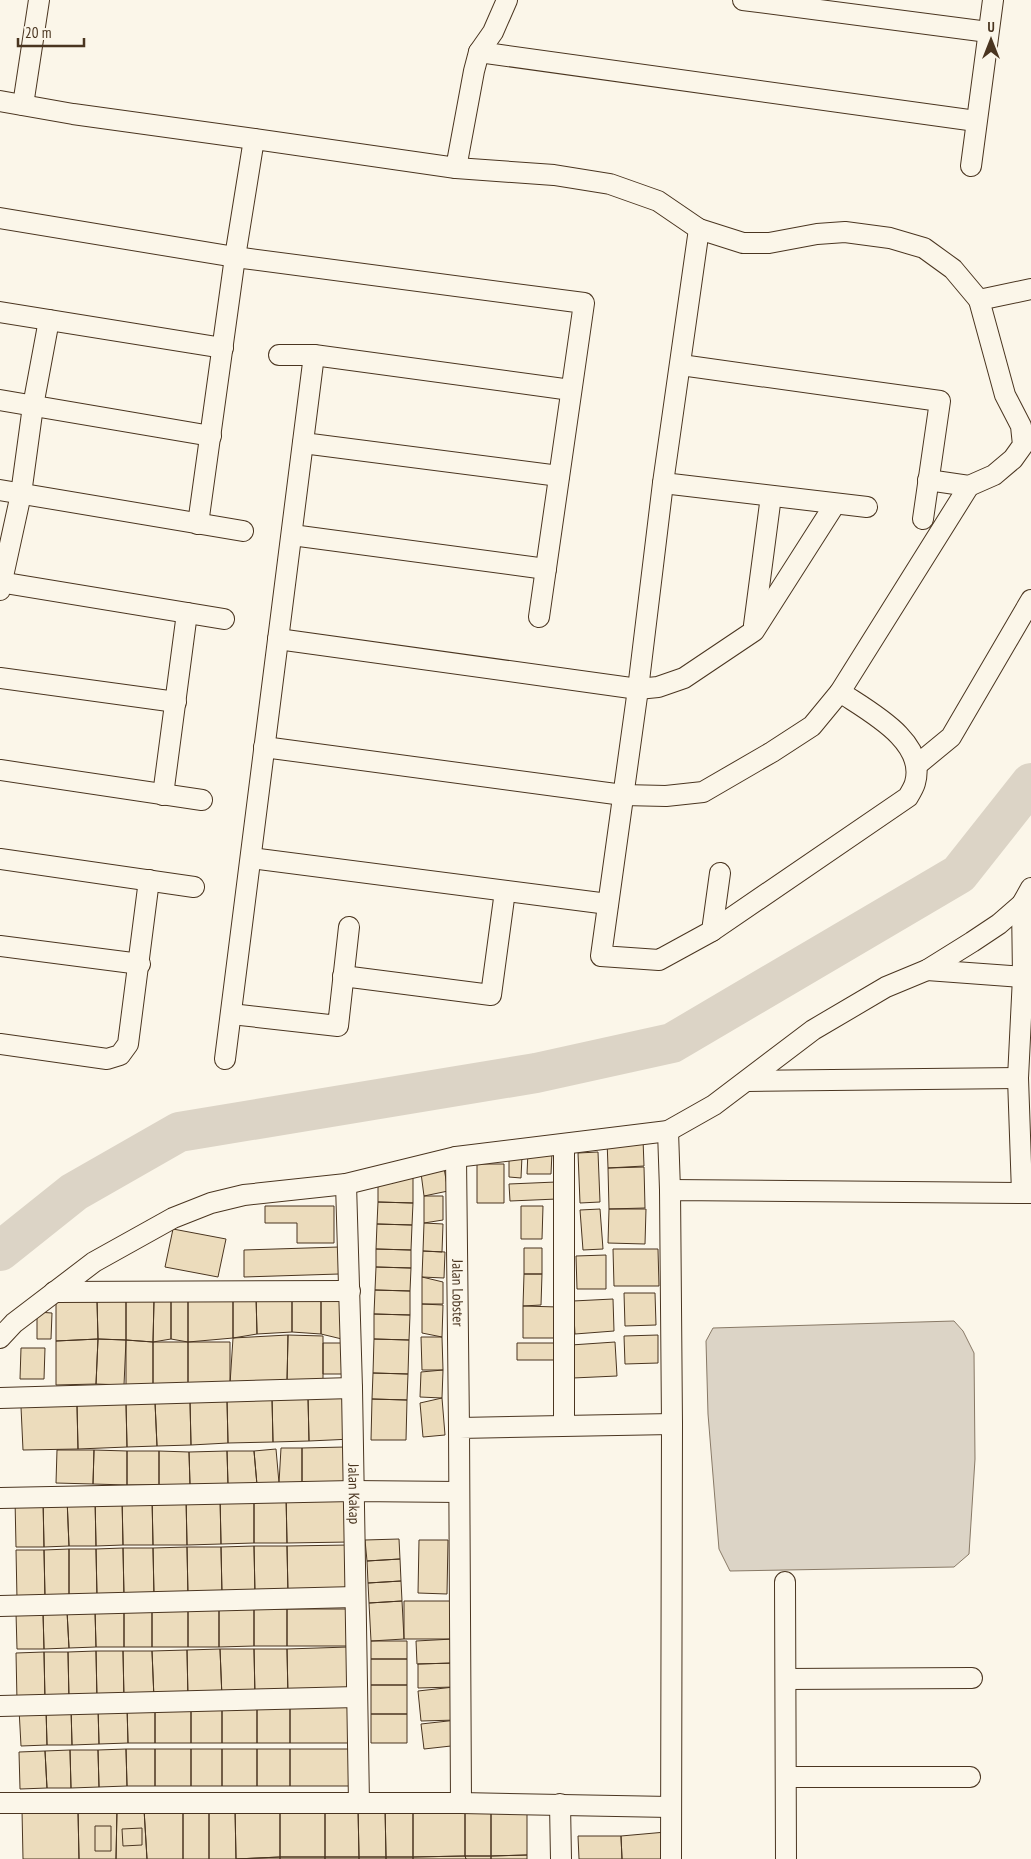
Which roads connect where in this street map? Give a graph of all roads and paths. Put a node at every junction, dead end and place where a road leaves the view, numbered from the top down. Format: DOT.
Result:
graph roads {
  1 [pos="39,0"];
  2 [pos="507,0"];
  3 [pos="743,0"];
  4 [pos="993,0"];
  5 [pos="988,32"];
  6 [pos="479,52"];
  7 [pos="0,101"];
  8 [pos="22,105"];
  9 [pos="976,120"];
  10 [pos="254,139"];
  11 [pos="971,166"];
  12 [pos="456,168"];
  13 [pos="0,218"];
  14 [pos="700,229"];
  15 [pos="235,257"];
  16 [pos="1031,289"];
  17 [pos="979,300"];
  18 [pos="0,312"];
  19 [pos="49,320"];
  20 [pos="223,348"];
  21 [pos="279,355"];
  22 [pos="314,355"];
  23 [pos="681,365"];
  24 [pos="572,390"];
  25 [pos="0,400"];
  26 [pos="33,406"];
  27 [pos="210,436"];
  28 [pos="303,443"];
  29 [pos="559,476"];
  30 [pos="928,480"];
  31 [pos="663,483"];
  32 [pos="969,486"];
  33 [pos="0,490"];
  34 [pos="21,494"];
  35 [pos="771,496"];
  36 [pos="835,504"];
  37 [pos="867,507"];
  38 [pos="923,519"];
  39 [pos="198,524"];
  40 [pos="243,532"];
  41 [pos="292,535"];
  42 [pos="546,569"];
  43 [pos="1,585"];
  44 [pos="1031,600"];
  45 [pos="187,613"];
  46 [pos="540,617"];
  47 [pos="224,619"];
  48 [pos="754,632"];
  49 [pos="278,639"];
  50 [pos="0,678"];
  51 [pos="638,689"];
  52 [pos="840,692"];
  53 [pos="176,702"];
  54 [pos="264,747"];
  55 [pos="916,764"];
  56 [pos="0,770"];
  57 [pos="163,795"];
  58 [pos="623,795"];
  59 [pos="202,800"];
  60 [pos="251,858"];
  61 [pos="0,859"];
  62 [pos="720,873"];
  63 [pos="150,880"];
  64 [pos="194,886"];
  65 [pos="505,891"];
  66 [pos="1027,896"];
  67 [pos="608,904"];
  68 [pos="348,927"];
  69 [pos="712,931"];
  70 [pos="0,946"];
  71 [pos="140,964"];
  72 [pos="927,970"];
  73 [pos="343,976"];
  74 [pos="1022,977"];
  75 [pos="231,1014"];
  76 [pos="0,1044"];
  77 [pos="225,1059"];
  78 [pos="1018,1078"];
  79 [pos="747,1081"];
  80 [pos="668,1131"];
  81 [pos="564,1145"];
  82 [pos="456,1158"];
  83 [pos="346,1184"];
  84 [pos="670,1190"];
  85 [pos="1027,1193"];
  86 [pos="350,1291"];
  87 [pos="54,1292"];
  88 [pos="0,1338"];
  89 [pos="352,1388"];
  90 [pos="0,1398"];
  91 [pos="672,1424"];
  92 [pos="564,1425"];
  93 [pos="459,1428"];
  94 [pos="352,1491"];
  95 [pos="459,1492"];
  96 [pos="0,1498"];
  97 [pos="785,1582"];
  98 [pos="356,1597"];
  99 [pos="0,1606"];
  100 [pos="972,1678"];
  101 [pos="786,1679"];
  102 [pos="357,1697"];
  103 [pos="0,1706"];
  104 [pos="786,1777"];
  105 [pos="970,1777"];
  106 [pos="0,1803"];
  107 [pos="359,1803"];
  108 [pos="462,1803"];
  109 [pos="560,1804"];
  110 [pos="670,1807"];
  111 [pos="561,1859"];
  112 [pos="671,1859"];
  113 [pos="786,1859"];
  1 -- 8 [label="street"];
  2 -- 6 [label="street"];
  3 -- 5 [label="street"];
  4 -- 5 [label="street"];
  5 -- 9 [label="street"];
  6 -- 9 [label="street"];
  6 -- 12 [label="street"];
  7 -- 8 [label="street"];
  8 -- 10 [label="street"];
  9 -- 11 [label="street"];
  10 -- 12 [label="street"];
  10 -- 15 [label="street"];
  12 -- 14 [label="street"];
  13 -- 15 [label="street"];
  14 -- 17 [label="street"];
  14 -- 23 [label="street"];
  15 -- 20 [label="street"];
  15 -- 24 [label="street"];
  16 -- 17 [label="street"];
  17 -- 32 [label="street"];
  18 -- 19 [label="street"];
  19 -- 20 [label="street"];
  19 -- 26 [label="street"];
  20 -- 27 [label="street"];
  21 -- 22 [label="street"];
  22 -- 24 [label="street"];
  22 -- 28 [label="street"];
  23 -- 30 [label="street"];
  23 -- 31 [label="street"];
  24 -- 29 [label="street"];
  25 -- 26 [label="street"];
  26 -- 27 [label="street"];
  26 -- 34 [label="street"];
  27 -- 39 [label="street"];
  28 -- 29 [label="street"];
  28 -- 41 [label="street"];
  29 -- 42 [label="street"];
  30 -- 32 [label="street"];
  30 -- 38 [label="street"];
  31 -- 35 [label="street"];
  31 -- 51 [label="street"];
  32 -- 52 [label="street"];
  33 -- 34 [label="street"];
  34 -- 39 [label="street"];
  34 -- 43 [label="street"];
  35 -- 36 [label="street"];
  35 -- 48 [label="street"];
  36 -- 37 [label="street"];
  36 -- 48 [label="street"];
  39 -- 40 [label="street"];
  41 -- 42 [label="street"];
  41 -- 49 [label="street"];
  42 -- 46 [label="street"];
  43 -- 45 [label="street"];
  44 -- 55 [label="street"];
  45 -- 47 [label="street"];
  45 -- 53 [label="street"];
  48 -- 51 [label="street"];
  49 -- 51 [label="street"];
  49 -- 54 [label="street"];
  50 -- 53 [label="street"];
  51 -- 58 [label="street"];
  52 -- 55 [label="street"];
  52 -- 58 [label="street"];
  53 -- 57 [label="street"];
  54 -- 58 [label="street"];
  54 -- 60 [label="street"];
  55 -- 69 [label="street"];
  56 -- 57 [label="street"];
  57 -- 59 [label="street"];
  58 -- 67 [label="street"];
  60 -- 65 [label="street"];
  60 -- 75 [label="street"];
  61 -- 63 [label="street"];
  62 -- 69 [label="street"];
  63 -- 64 [label="street"];
  63 -- 71 [label="street"];
  65 -- 67 [label="street"];
  65 -- 73 [label="street"];
  66 -- 72 [label="street"];
  66 -- 74 [label="street"];
  67 -- 69 [label="street"];
  68 -- 73 [label="street"];
  70 -- 71 [label="street"];
  71 -- 76 [label="street"];
  72 -- 74 [label="street"];
  72 -- 79 [label="street"];
  73 -- 75 [label="street"];
  74 -- 78 [label="street"];
  75 -- 77 [label="street"];
  78 -- 79 [label="street"];
  78 -- 85 [label="street"];
  79 -- 80 [label="street"];
  80 -- 81 [label="street"];
  80 -- 84 [label="street"];
  81 -- 82 [label="street"];
  81 -- 92 [label="street"];
  82 -- 83 [label="street"];
  82 -- 93 [label="street, Jalan Lobster"];
  83 -- 86 [label="street, Jalan Kakap"];
  83 -- 87 [label="street"];
  84 -- 85 [label="street"];
  84 -- 91 [label="street"];
  86 -- 87 [label="street"];
  86 -- 89 [label="street, Jalan Kakap"];
  87 -- 88 [label="street"];
  89 -- 90 [label="street"];
  89 -- 94 [label="street, Jalan Kakap"];
  91 -- 92 [label="street"];
  91 -- 110 [label="street"];
  92 -- 93 [label="street"];
  93 -- 95 [label="street, Jalan Lobster"];
  94 -- 95 [label="street"];
  94 -- 96 [label="street"];
  94 -- 98 [label="street, Jalan Kakap"];
  95 -- 108 [label="street, Jalan Lobster"];
  97 -- 101 [label="street"];
  98 -- 99 [label="street"];
  98 -- 102 [label="street, Jalan Kakap"];
  100 -- 101 [label="street"];
  101 -- 104 [label="street"];
  102 -- 103 [label="street"];
  102 -- 107 [label="street, Jalan Kakap"];
  104 -- 105 [label="street"];
  104 -- 113 [label="street"];
  106 -- 107 [label="street"];
  107 -- 108 [label="street"];
  108 -- 109 [label="street"];
  109 -- 110 [label="street"];
  109 -- 111 [label="street"];
  110 -- 112 [label="street"];
}
